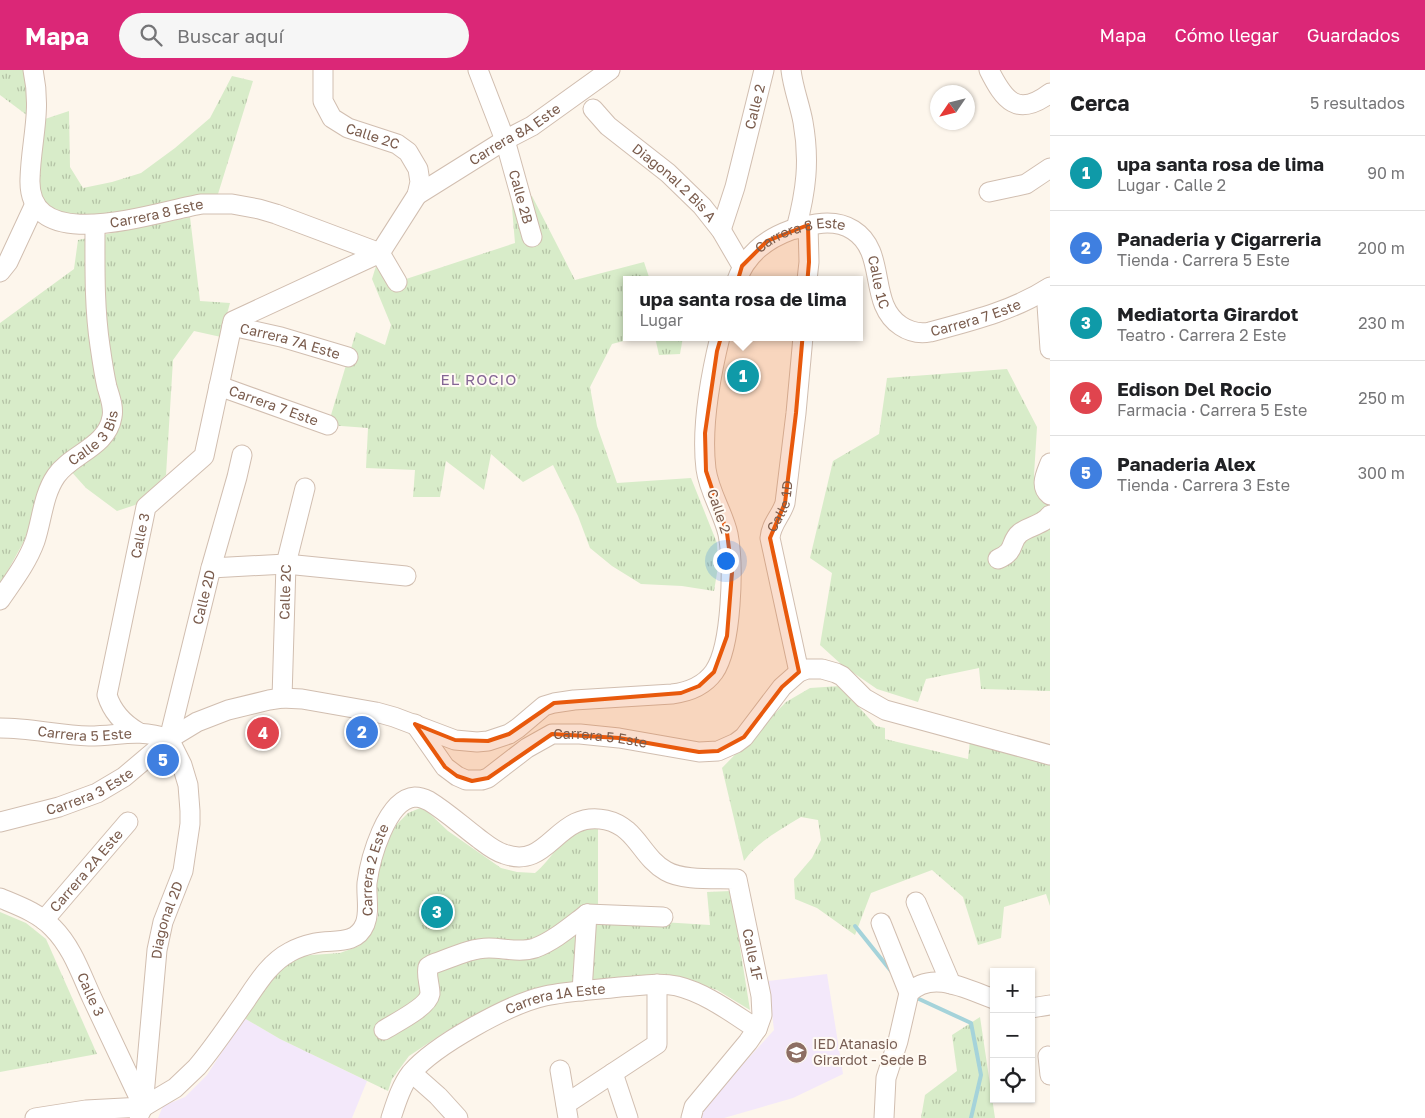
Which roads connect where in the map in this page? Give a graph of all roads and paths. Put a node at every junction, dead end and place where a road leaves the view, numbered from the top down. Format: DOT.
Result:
graph roads {
  1 [pos="33,70"];
  2 [pos="323,70"];
  3 [pos="478,70"];
  4 [pos="610,70"];
  5 [pos="764,70"];
  6 [pos="791,70"];
  7 [pos="989,70"];
  8 [pos="1050,93"];
  9 [pos="594,110"];
  10 [pos="505,140"];
  11 [pos="1050,168"];
  12 [pos="989,192"];
  13 [pos="417,195"];
  14 [pos="35,204"];
  15 [pos="95,224"];
  16 [pos="802,227"];
  17 [pos="721,230"];
  18 [pos="532,238"];
  19 [pos="864,239"];
  20 [pos="380,253"];
  21 [pos="0,272"];
  22 [pos="739,273"];
  23 [pos="807,276"];
  24 [pos="397,282"];
  25 [pos="1048,288"];
  26 [pos="232,324"];
  27 [pos="898,324"];
  28 [pos="719,341"];
  29 [pos="803,341"];
  30 [pos="1050,349"];
  31 [pos="348,357"];
  32 [pos="219,386"];
  33 [pos="328,425"];
  34 [pos="242,455"];
  35 [pos="1050,463"];
  36 [pos="305,488"];
  37 [pos="1050,495"];
  38 [pos="1050,515"];
  39 [pos="998,559"];
  40 [pos="286,564"];
  41 [pos="211,568"];
  42 [pos="406,576"];
  43 [pos="0,600"];
  44 [pos="799,672"];
  45 [pos="282,698"];
  46 [pos="415,724"];
  47 [pos="0,728"];
  48 [pos="138,732"];
  49 [pos="169,740"];
  50 [pos="1050,755"];
  51 [pos="0,822"];
  52 [pos="128,822"];
  53 [pos="737,880"];
  54 [pos="0,898"];
  55 [pos="916,902"];
  56 [pos="587,914"];
  57 [pos="663,917"];
  58 [pos="44,920"];
  59 [pos="881,923"];
  60 [pos="657,984"];
  61 [pos="951,984"];
  62 [pos="582,991"];
  63 [pos="909,993"];
  64 [pos="990,998"];
  65 [pos="1050,1005"];
  66 [pos="1035,1007"];
  67 [pos="757,1029"];
  68 [pos="384,1030"];
  69 [pos="1048,1056"];
  70 [pos="560,1070"];
  71 [pos="412,1073"];
  72 [pos="613,1073"];
  73 [pos="1050,1075"];
  74 [pos="568,1111"];
  75 [pos="692,1113"];
  76 [pos="143,1114"];
  77 [pos="39,1118"];
  78 [pos="390,1118"];
  79 [pos="458,1118"];
  80 [pos="628,1118"];
  81 [pos="884,1118"];
  1 -- 14 [label="street"];
  2 -- 13 [label="street, Calle 2C"];
  3 -- 10 [label="street, Calle 2B"];
  4 -- 10 [label="street, Carrera 8A Este"];
  5 -- 17 [label="street, Calle 2"];
  6 -- 16 [label="street"];
  7 -- 8 [label="street"];
  9 -- 17 [label="street, Diagonal 2 Bis A"];
  10 -- 13 [label="street, Carrera 8A Este"];
  10 -- 18 [label="street, Calle 2B"];
  11 -- 12 [label="street"];
  13 -- 20 [label="street, Calle 2C"];
  14 -- 15 [label="street, Carrera 8 Este"];
  14 -- 21 [label="street"];
  15 -- 20 [label="street, Carrera 8 Este"];
  15 -- 43 [label="street, Calle 3 Bis"];
  16 -- 19 [label="street, Carrera 8 Este"];
  16 -- 22 [label="street, Carrera 8 Este"];
  16 -- 23 [label="street"];
  17 -- 22 [label="street, Diagonal 2 Bis A"];
  19 -- 27 [label="street, Calle 1C"];
  20 -- 24 [label="street"];
  20 -- 26 [label="street"];
  25 -- 27 [label="street, Carrera 7 Este"];
  25 -- 30 [label="street"];
  26 -- 31 [label="street, Carrera 7A Este"];
  26 -- 32 [label="street, Calle 3"];
  28 -- 46 [label="street, Calle 2"];
  29 -- 44 [label="street, Calle 1D"];
  32 -- 33 [label="street, Carrera 7 Este"];
  32 -- 48 [label="street, Calle 3"];
  34 -- 41 [label="street, Calle 2D"];
  35 -- 37 [label="street"];
  36 -- 40 [label="street, Calle 2C"];
  38 -- 39 [label="street"];
  40 -- 41 [label="street"];
  40 -- 42 [label="street"];
  40 -- 45 [label="street, Calle 2C"];
  41 -- 49 [label="street, Calle 2D"];
  44 -- 46 [label="street, Carrera 5 Este"];
  44 -- 50 [label="street"];
  45 -- 46 [label="street"];
  45 -- 49 [label="street"];
  47 -- 48 [label="street, Carrera 5 Este"];
  48 -- 49 [label="street, Carrera 5 Este"];
  49 -- 51 [label="street, Carrera 3 Este"];
  49 -- 76 [label="street, Diagonal 2D"];
  52 -- 58 [label="street, Carrera 2A Este"];
  53 -- 67 [label="street, Calle 1F"];
  53 -- 76 [label="street, Carrera 2 Este"];
  54 -- 58 [label="street, Calle 3"];
  55 -- 61 [label="street"];
  56 -- 57 [label="street"];
  56 -- 62 [label="street"];
  56 -- 68 [label="street"];
  58 -- 76 [label="street, Calle 3"];
  59 -- 63 [label="street"];
  60 -- 62 [label="street, Carrera 1A Este"];
  60 -- 67 [label="street, Carrera 1A Este"];
  60 -- 72 [label="street"];
  61 -- 63 [label="street"];
  61 -- 64 [label="street"];
  62 -- 71 [label="street, Carrera 1A Este"];
  63 -- 81 [label="street"];
  65 -- 66 [label="street"];
  67 -- 75 [label="street"];
  69 -- 73 [label="street"];
  70 -- 74 [label="street"];
  71 -- 78 [label="street, Carrera 1A Este"];
  71 -- 79 [label="street"];
  72 -- 74 [label="street"];
  72 -- 80 [label="street"];
  76 -- 77 [label="street, Carrera 2 Este"];
}
